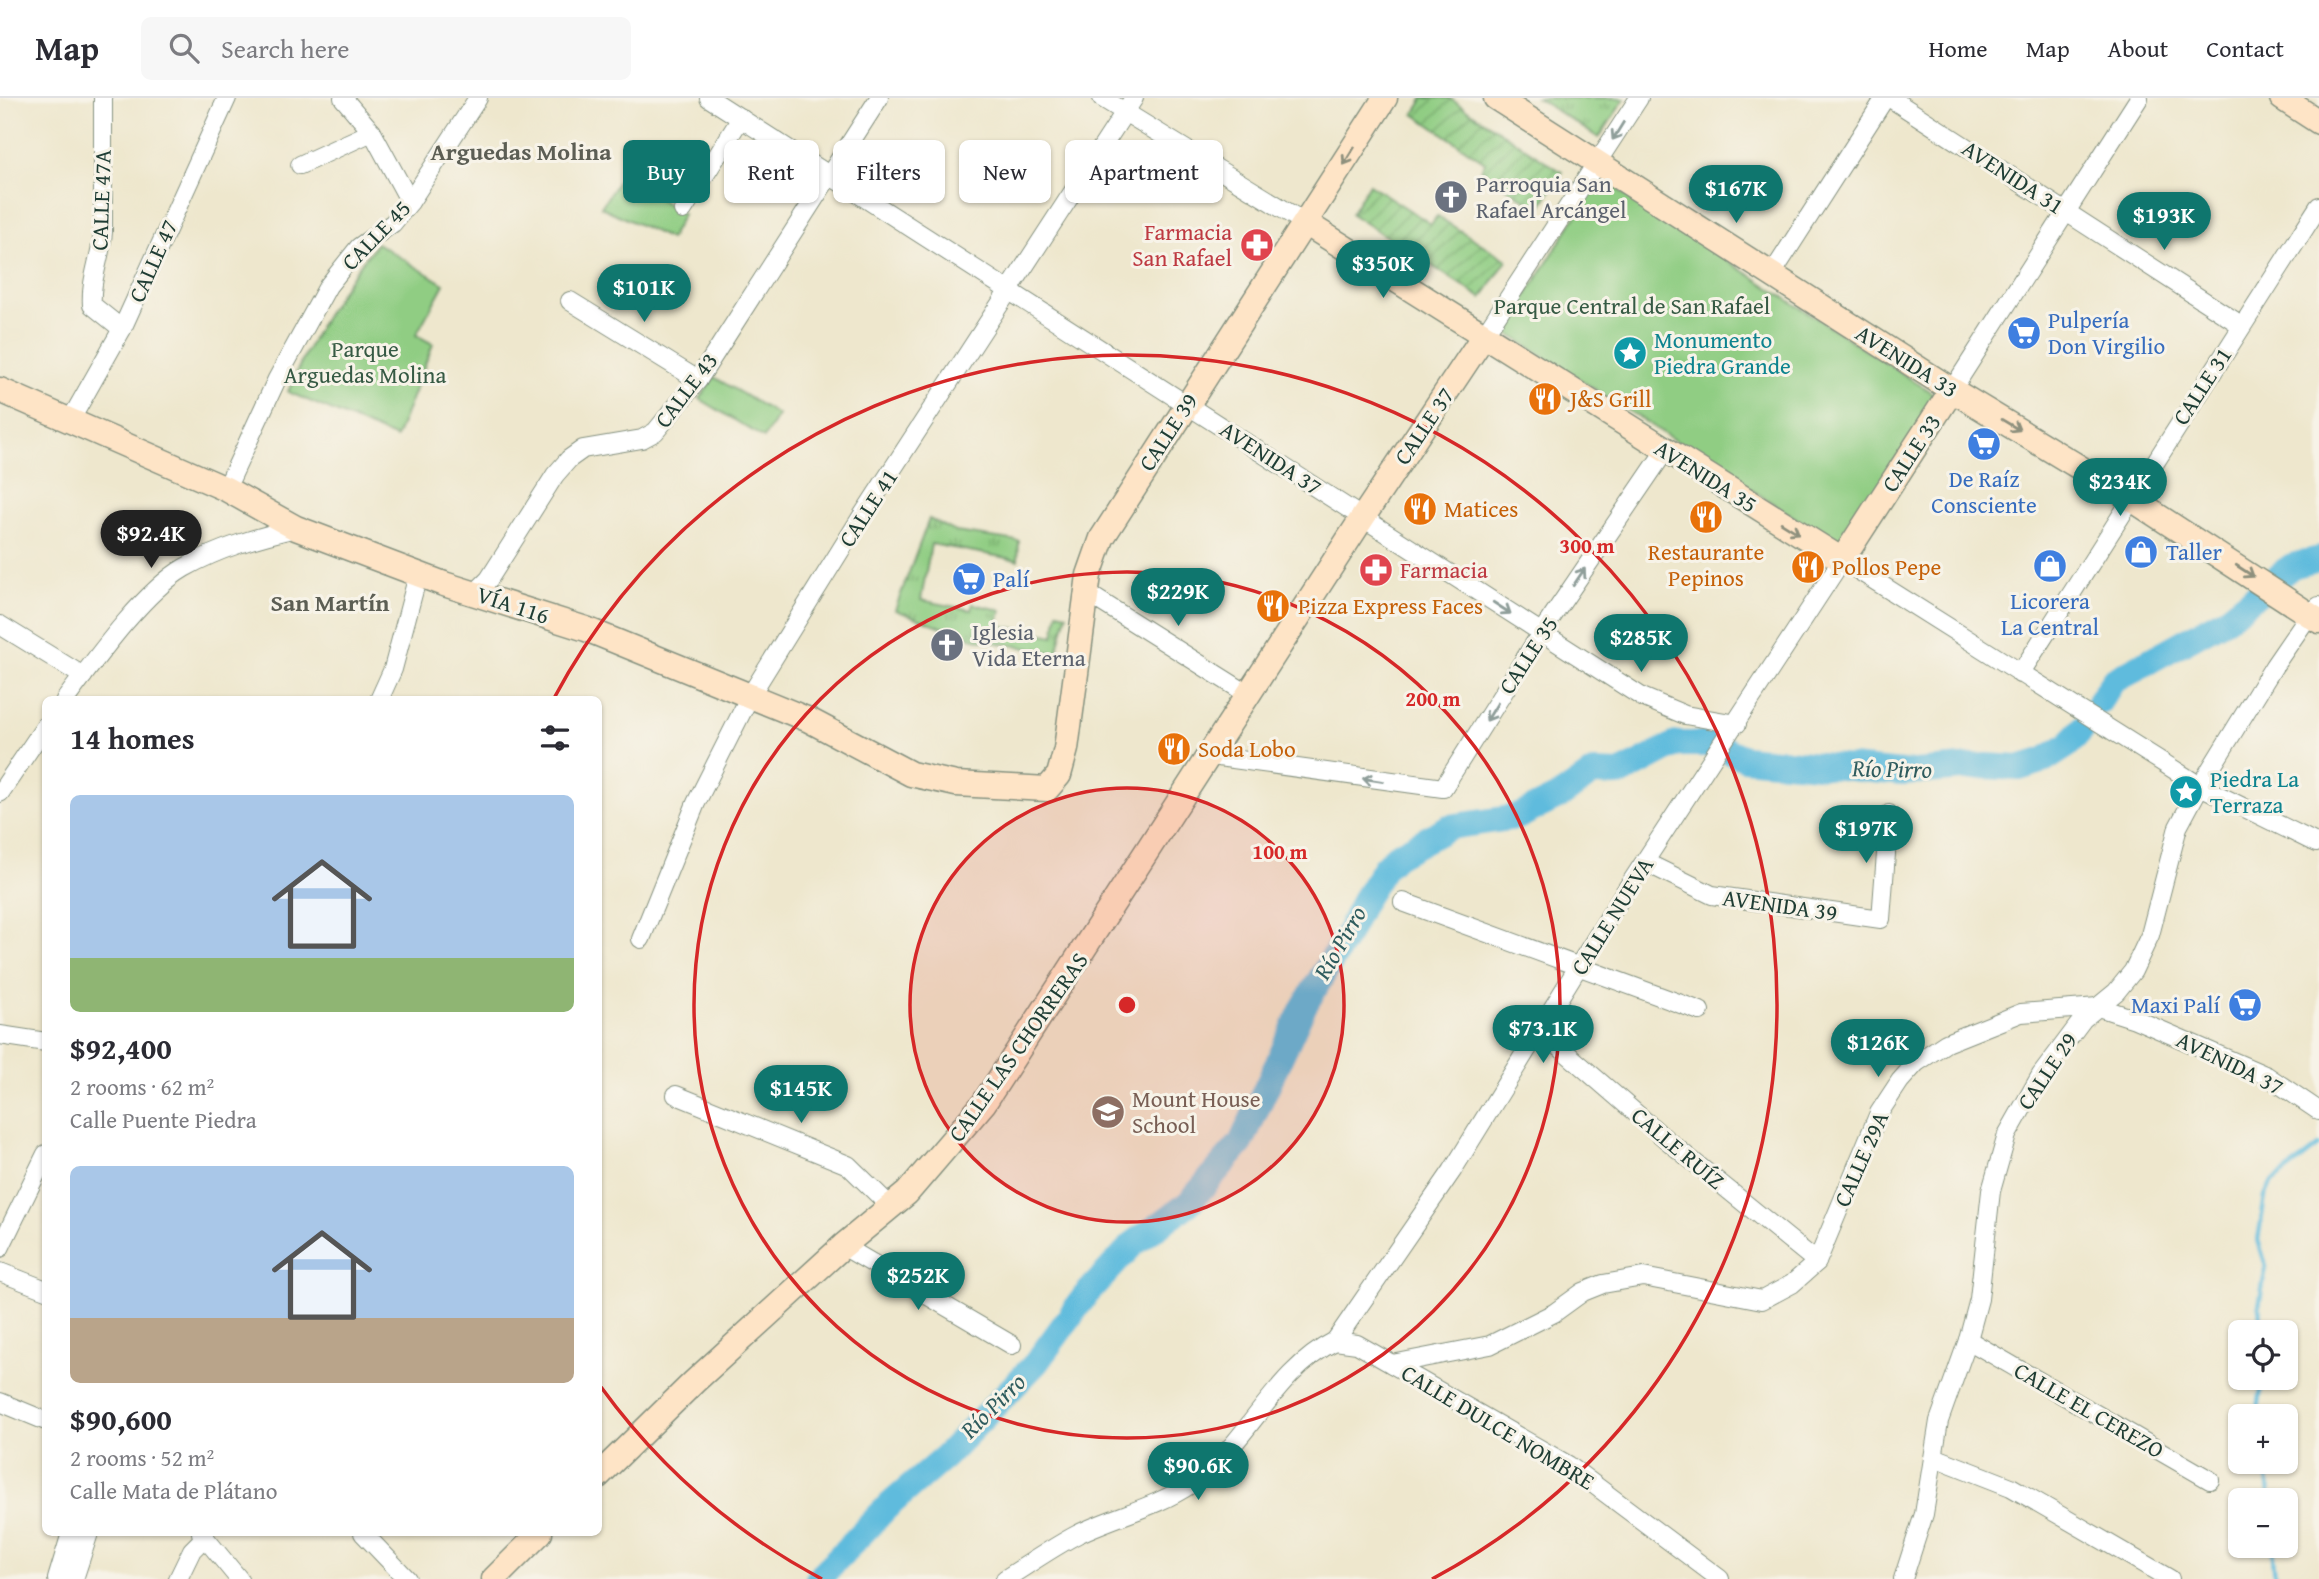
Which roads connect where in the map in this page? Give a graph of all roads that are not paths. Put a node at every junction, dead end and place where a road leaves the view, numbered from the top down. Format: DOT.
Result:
graph roads {
  1 [pos="103,98"];
  2 [pos="227,98"];
  3 [pos="343,98"];
  4 [pos="478,98"];
  5 [pos="709,98"];
  6 [pos="879,98"];
  7 [pos="1102,98"];
  8 [pos="1385,98"];
  9 [pos="1496,98"];
  10 [pos="1639,98"];
  11 [pos="1885,98"];
  12 [pos="1891,98"];
  13 [pos="2139,98"];
  14 [pos="2282,98"];
  15 [pos="1129,105"];
  16 [pos="741,118"];
  17 [pos="2319,122"];
  18 [pos="372,132"];
  19 [pos="1598,163"];
  20 [pos="300,165"];
  21 [pos="830,175"];
  22 [pos="410,201"];
  23 [pos="2319,206"];
  24 [pos="683,210"];
  25 [pos="2065,211"];
  26 [pos="1307,224"];
  27 [pos="1772,274"];
  28 [pos="1009,291"];
  29 [pos="570,302"];
  30 [pos="2241,325"];
  31 [pos="122,329"];
  32 [pos="1483,337"];
  33 [pos="698,380"];
  34 [pos="0,390"];
  35 [pos="1952,390"];
  36 [pos="1185,404"];
  37 [pos="70,421"];
  38 [pos="1665,451"];
  39 [pos="226,489"];
  40 [pos="2130,498"];
  41 [pos="1363,517"];
  42 [pos="296,528"];
  43 [pos="1842,560"];
  44 [pos="418,575"];
  45 [pos="475,593"];
  46 [pos="1087,593"];
  47 [pos="2316,614"];
  48 [pos="0,625"];
  49 [pos="1541,633"];
  50 [pos="2020,674"];
  51 [pos="83,676"];
  52 [pos="1249,695"];
  53 [pos="68,696"];
  54 [pos="381,696"];
  55 [pos="750,696"];
  56 [pos="42,731"];
  57 [pos="1733,731"];
  58 [pos="1211,756"];
  59 [pos="2200,786"];
  60 [pos="1033,790"];
  61 [pos="0,793"];
  62 [pos="1889,814"];
  63 [pos="2316,844"];
  64 [pos="1645,862"];
  65 [pos="1403,902"];
  66 [pos="641,939"];
  67 [pos="1581,966"];
  68 [pos="2098,1007"];
  69 [pos="1700,1011"];
  70 [pos="1541,1031"];
  71 [pos="0,1035"];
  72 [pos="42,1041"];
  73 [pos="676,1095"];
  74 [pos="2319,1111"];
  75 [pos="42,1161"];
  76 [pos="891,1207"];
  77 [pos="843,1246"];
  78 [pos="0,1248"];
  79 [pos="1816,1262"];
  80 [pos="0,1272"];
  81 [pos="42,1288"];
  82 [pos="1968,1340"];
  83 [pos="1335,1341"];
  84 [pos="1012,1345"];
  85 [pos="1392,1364"];
  86 [pos="3,1408"];
  87 [pos="42,1420"];
  88 [pos="1934,1457"];
  89 [pos="602,1472"];
  90 [pos="2210,1480"];
  91 [pos="70,1536"];
  92 [pos="88,1536"];
  93 [pos="202,1536"];
  94 [pos="204,1536"];
  95 [pos="366,1536"];
  96 [pos="537,1536"];
  97 [pos="57,1579"];
  98 [pos="74,1579"];
  99 [pos="178,1579"];
  100 [pos="239,1579"];
  101 [pos="407,1579"];
  102 [pos="494,1579"];
  103 [pos="1005,1579"];
  104 [pos="1720,1579"];
  105 [pos="1903,1579"];
  106 [pos="2170,1579"];
  1 -- 31 [label="street, CALLE 47A"];
  2 -- 31 [label="street, CALLE 47"];
  3 -- 18 [label="street"];
  4 -- 22 [label="street, CALLE 45"];
  5 -- 16 [label="street, AVENIDA 37"];
  6 -- 21 [label="street, CALLE 43"];
  7 -- 15 [label="street, AVENIDA 35"];
  8 -- 26 [label="main road, CALLE 39, one-way"];
  9 -- 19 [label="main road, AVENIDA 33"];
  10 -- 19 [label="street, CALLE 37, one-way"];
  11 -- 27 [label="street"];
  12 -- 25 [label="street, AVENIDA 31"];
  13 -- 25 [label="street, CALLE 33"];
  14 -- 17 [label="main road"];
  15 -- 26 [label="street, AVENIDA 35"];
  15 -- 28 [label="street, CALLE 41"];
  16 -- 21 [label="street, AVENIDA 37"];
  16 -- 24 [label="street"];
  18 -- 20 [label="street"];
  18 -- 22 [label="street"];
  19 -- 27 [label="main road, AVENIDA 33"];
  19 -- 32 [label="street, CALLE 37"];
  21 -- 28 [label="street, AVENIDA 37"];
  21 -- 33 [label="street, CALLE 43"];
  22 -- 39 [label="street, CALLE 45"];
  23 -- 30 [label="street, CALLE 31"];
  25 -- 30 [label="street, AVENIDA 31"];
  25 -- 35 [label="street, CALLE 33"];
  26 -- 32 [label="main road, AVENIDA 35"];
  26 -- 36 [label="main road, CALLE 39"];
  27 -- 35 [label="main road, AVENIDA 33"];
  28 -- 36 [label="street, AVENIDA 37"];
  28 -- 55 [label="street, CALLE 41"];
  29 -- 33 [label="street"];
  30 -- 40 [label="street, CALLE 31"];
  31 -- 37 [label="street, CALLE 47"];
  32 -- 38 [label="main road, AVENIDA 35"];
  32 -- 41 [label="main road, CALLE 37"];
  33 -- 45 [label="street, CALLE 43"];
  34 -- 37 [label="main road, VÍA 116"];
  35 -- 40 [label="main road, AVENIDA 33, one-way"];
  35 -- 43 [label="main road, CALLE 33"];
  36 -- 41 [label="street, AVENIDA 37"];
  36 -- 46 [label="main road, CALLE 39"];
  37 -- 39 [label="main road, VÍA 116"];
  38 -- 43 [label="main road, AVENIDA 35, one-way"];
  49 -- 38 [label="street, CALLE 35, one-way"];
  39 -- 42 [label="main road, VÍA 116"];
  40 -- 47 [label="main road, AVENIDA 33, one-way"];
  40 -- 50 [label="street, CALLE 31"];
  41 -- 49 [label="street, AVENIDA 37, one-way"];
  41 -- 52 [label="main road, CALLE 37"];
  42 -- 44 [label="main road, VÍA 116"];
  42 -- 51 [label="street"];
  43 -- 50 [label="street, AVENIDA 35"];
  43 -- 57 [label="street, CALLE 33"];
  44 -- 45 [label="main road, VÍA 116"];
  44 -- 54 [label="street"];
  45 -- 55 [label="main road, VÍA 116"];
  46 -- 52 [label="street"];
  46 -- 60 [label="main road, CALLE 39"];
  47 -- 59 [label="street, CALLE 29"];
  48 -- 51 [label="street"];
  49 -- 57 [label="street, AVENIDA 37"];
  49 -- 58 [label="street, CALLE 35, one-way"];
  50 -- 59 [label="street, AVENIDA 35"];
  51 -- 53 [label="street"];
  52 -- 58 [label="main road, CALLE 37"];
  55 -- 60 [label="main road, VÍA 116"];
  55 -- 66 [label="street, CALLE 41"];
  56 -- 61 [label="street"];
  57 -- 64 [label="street, CALLE NUEVA"];
  58 -- 76 [label="main road, CALLE LAS CHORRERAS"];
  59 -- 63 [label="street, AVENIDA 35"];
  59 -- 68 [label="street, CALLE 29"];
  62 -- 64 [label="street, AVENIDA 39"];
  64 -- 67 [label="street, CALLE NUEVA"];
  65 -- 67 [label="street"];
  67 -- 69 [label="street"];
  67 -- 70 [label="street, CALLE NUEVA"];
  68 -- 74 [label="street, AVENIDA 37"];
  68 -- 79 [label="street, CALLE 29A"];
  68 -- 82 [label="street, CALLE 29"];
  70 -- 79 [label="street, CALLE RUÍZ"];
  70 -- 83 [label="street, CALLE NUEVA"];
  71 -- 72 [label="street"];
  73 -- 76 [label="street"];
  75 -- 78 [label="street"];
  76 -- 77 [label="main road, CALLE LAS CHORRERAS"];
  77 -- 84 [label="street"];
  77 -- 89 [label="main road, CALLE LAS CHORRERAS"];
  79 -- 85 [label="street, CALLE 29A"];
  80 -- 81 [label="street"];
  82 -- 88 [label="street, CALLE 29"];
  82 -- 90 [label="street, CALLE EL CEREZO"];
  83 -- 85 [label="street, CALLE DULCE NOMBRE"];
  83 -- 103 [label="street"];
  85 -- 104 [label="street, CALLE DULCE NOMBRE"];
  86 -- 87 [label="street"];
  88 -- 105 [label="street, CALLE 29"];
  88 -- 106 [label="street"];
  91 -- 97 [label="street"];
  92 -- 98 [label="street"];
  93 -- 99 [label="street"];
  94 -- 100 [label="street"];
  95 -- 101 [label="street"];
  96 -- 102 [label="main road"];
}
